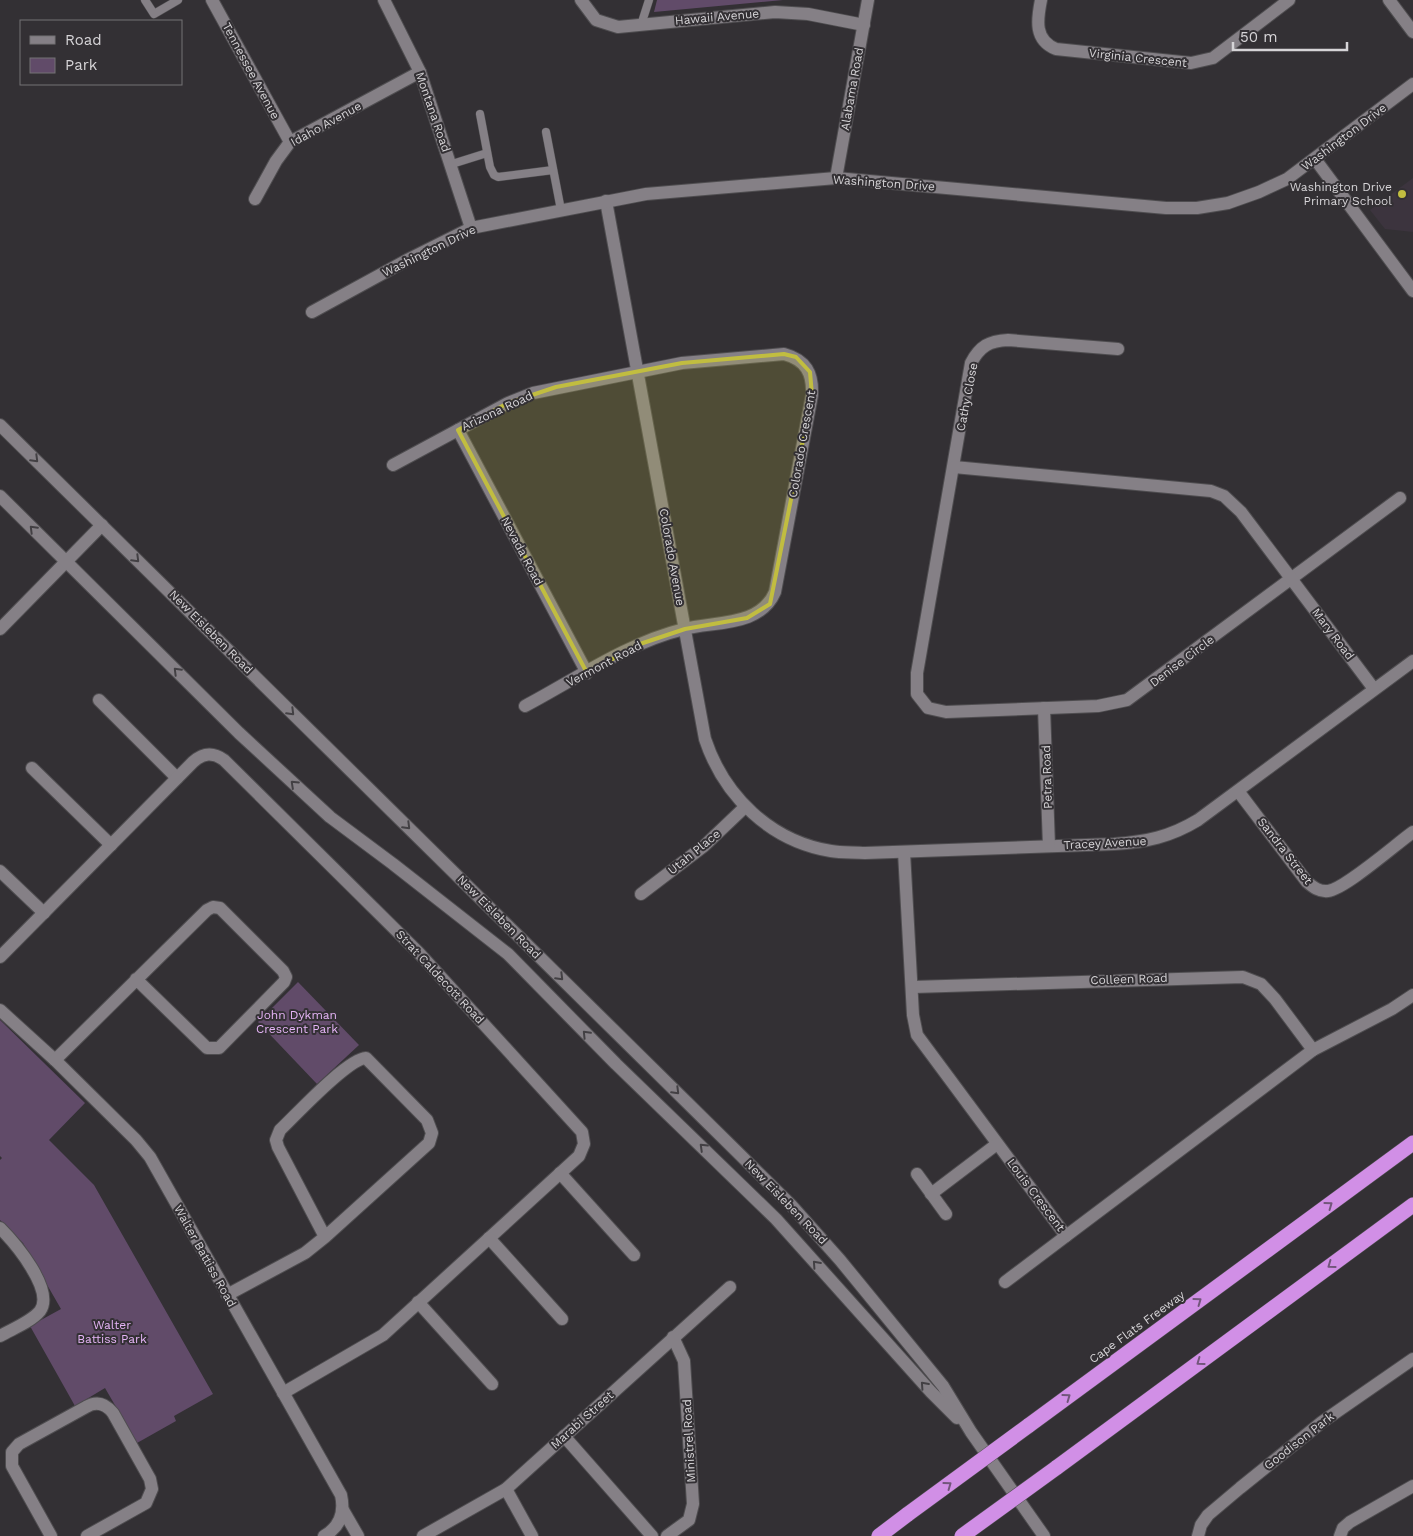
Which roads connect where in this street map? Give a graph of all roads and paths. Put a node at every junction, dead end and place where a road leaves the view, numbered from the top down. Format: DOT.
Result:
graph roads {
  1 [pos="145,0"];
  2 [pos="178,0"];
  3 [pos="212,0"];
  4 [pos="384,0"];
  5 [pos="581,0"];
  6 [pos="649,0"];
  7 [pos="868,0"];
  8 [pos="1041,0"];
  9 [pos="1289,0"];
  10 [pos="1389,0"];
  11 [pos="640,24"];
  12 [pos="864,25"];
  13 [pos="1413,32"];
  14 [pos="420,72"];
  15 [pos="1413,84"];
  16 [pos="480,114"];
  17 [pos="546,132"];
  18 [pos="290,142"];
  19 [pos="488,153"];
  20 [pos="1315,159"];
  21 [pos="452,164"];
  22 [pos="553,170"];
  23 [pos="836,178"];
  24 [pos="255,200"];
  25 [pos="606,201"];
  26 [pos="561,210"];
  27 [pos="471,228"];
  28 [pos="1413,291"];
  29 [pos="312,312"];
  30 [pos="1118,349"];
  31 [pos="638,372"];
  32 [pos="0,425"];
  33 [pos="458,430"];
  34 [pos="392,465"];
  35 [pos="954,467"];
  36 [pos="0,496"];
  37 [pos="1400,498"];
  38 [pos="102,525"];
  39 [pos="66,562"];
  40 [pos="1292,579"];
  41 [pos="0,629"];
  42 [pos="685,629"];
  43 [pos="1413,660"];
  44 [pos="587,673"];
  45 [pos="1374,689"];
  46 [pos="98,700"];
  47 [pos="525,706"];
  48 [pos="1044,708"];
  49 [pos="32,768"];
  50 [pos="177,778"];
  51 [pos="1238,791"];
  52 [pos="745,807"];
  53 [pos="1413,832"];
  54 [pos="111,845"];
  55 [pos="1049,846"];
  56 [pos="830,851"];
  57 [pos="904,852"];
  58 [pos="0,870"];
  59 [pos="641,894"];
  60 [pos="44,913"];
  61 [pos="0,957"];
  62 [pos="136,979"];
  63 [pos="912,987"];
  64 [pos="1413,995"];
  65 [pos="0,1010"];
  66 [pos="1313,1050"];
  67 [pos="55,1060"];
  68 [pos="1413,1143"];
  69 [pos="997,1144"];
  70 [pos="560,1173"];
  71 [pos="916,1174"];
  72 [pos="932,1194"];
  73 [pos="1413,1205"];
  74 [pos="946,1214"];
  75 [pos="0,1228"];
  76 [pos="1066,1236"];
  77 [pos="325,1237"];
  78 [pos="489,1238"];
  79 [pos="634,1255"];
  80 [pos="1005,1282"];
  81 [pos="730,1287"];
  82 [pos="227,1295"];
  83 [pos="418,1302"];
  84 [pos="562,1319"];
  85 [pos="0,1336"];
  86 [pos="673,1337"];
  87 [pos="1413,1360"];
  88 [pos="492,1384"];
  89 [pos="283,1393"];
  90 [pos="971,1432"];
  91 [pos="564,1436"];
  92 [pos="1413,1486"];
  93 [pos="506,1490"];
  94 [pos="343,1510"];
  95 [pos="430,1534"];
  96 [pos="51,1536"];
  97 [pos="87,1536"];
  98 [pos="324,1536"];
  99 [pos="358,1536"];
  100 [pos="532,1536"];
  101 [pos="652,1536"];
  102 [pos="667,1536"];
  103 [pos="879,1536"];
  104 [pos="962,1536"];
  105 [pos="1044,1536"];
  106 [pos="1198,1536"];
  107 [pos="1340,1536"];
  1 -- 2 [label="lane"];
  3 -- 18 [label="street, Tennessee Avenue"];
  4 -- 14 [label="street, Montana Road"];
  5 -- 11 [label="street, Hawaii Avenue"];
  6 -- 11 [label="lane"];
  7 -- 12 [label="street, Alabama Road"];
  8 -- 9 [label="street, Virginia Crescent"];
  10 -- 13 [label="street"];
  11 -- 12 [label="street, Hawaii Avenue"];
  12 -- 23 [label="street, Alabama Road"];
  14 -- 18 [label="street, Idaho Avenue"];
  14 -- 21 [label="street, Montana Road"];
  15 -- 20 [label="street, Washington Drive"];
  16 -- 19 [label="lane"];
  17 -- 22 [label="lane"];
  18 -- 24 [label="street, Idaho Avenue"];
  19 -- 21 [label="lane"];
  19 -- 22 [label="lane"];
  20 -- 23 [label="street, Washington Drive"];
  20 -- 28 [label="street"];
  21 -- 27 [label="street, Montana Road"];
  22 -- 26 [label="lane"];
  23 -- 25 [label="street, Washington Drive"];
  25 -- 26 [label="street, Washington Drive"];
  25 -- 31 [label="street, Colorado Avenue"];
  26 -- 27 [label="street, Washington Drive"];
  27 -- 29 [label="street, Washington Drive"];
  30 -- 35 [label="street, Cathy Close"];
  31 -- 33 [label="street, Arizona Road"];
  31 -- 42 [label="street, Colorado Avenue"];
  31 -- 42 [label="street, Colorado Crescent"];
  32 -- 38 [label="street, New Eisleben Road, one-way"];
  33 -- 34 [label="street, Arizona Road"];
  33 -- 44 [label="street, Nevada Road"];
  35 -- 40 [label="street"];
  35 -- 48 [label="street, Denise Circle"];
  39 -- 36 [label="street, New Eisleben Road, one-way"];
  37 -- 40 [label="street, Denise Circle"];
  38 -- 39 [label="street"];
  38 -- 90 [label="street, New Eisleben Road, one-way"];
  39 -- 41 [label="street"];
  90 -- 39 [label="street, New Eisleben Road, one-way"];
  40 -- 45 [label="street, Mary Road"];
  40 -- 48 [label="street, Denise Circle"];
  42 -- 44 [label="street, Vermont Road"];
  42 -- 52 [label="street, Colorado Avenue"];
  43 -- 45 [label="street, Tracey Avenue"];
  44 -- 47 [label="street, Vermont Road"];
  45 -- 51 [label="street, Tracey Avenue"];
  46 -- 50 [label="street"];
  48 -- 55 [label="street, Petra Road"];
  49 -- 54 [label="street"];
  50 -- 54 [label="street, Strat Caldecott Road"];
  50 -- 70 [label="street, Strat Caldecott Road"];
  51 -- 53 [label="street, Sandra Street"];
  51 -- 55 [label="street, Tracey Avenue"];
  52 -- 56 [label="street, Colorado Avenue"];
  52 -- 59 [label="street, Utah Place"];
  54 -- 60 [label="street, Strat Caldecott Road"];
  55 -- 57 [label="street, Tracey Avenue"];
  56 -- 57 [label="street, Tracey Avenue"];
  57 -- 63 [label="street, Louis Crescent"];
  58 -- 60 [label="street"];
  60 -- 61 [label="street, Strat Caldecott Road"];
  62 -- 62 [label="street"];
  62 -- 67 [label="street"];
  63 -- 66 [label="street, Colleen Road"];
  63 -- 69 [label="street, Louis Crescent"];
  64 -- 66 [label="street, Louis Crescent"];
  65 -- 67 [label="street, Walter Battiss Road"];
  66 -- 76 [label="street, Louis Crescent"];
  67 -- 82 [label="street, Walter Battiss Road"];
  103 -- 68 [label="highway, Cape Flats Freeway, one-way, bridge"];
  69 -- 72 [label="street"];
  69 -- 76 [label="street, Louis Crescent"];
  70 -- 78 [label="street, Strat Caldecott Road"];
  70 -- 79 [label="street"];
  71 -- 72 [label="street"];
  72 -- 74 [label="street"];
  73 -- 104 [label="highway, one-way, bridge"];
  75 -- 85 [label="street"];
  76 -- 80 [label="street"];
  77 -- 77 [label="street"];
  77 -- 82 [label="street"];
  78 -- 83 [label="street, Strat Caldecott Road"];
  78 -- 84 [label="street"];
  81 -- 86 [label="street, Marabi Street"];
  82 -- 89 [label="street, Walter Battiss Road"];
  83 -- 88 [label="street"];
  83 -- 89 [label="street, Strat Caldecott Road"];
  86 -- 91 [label="street, Marabi Street"];
  86 -- 102 [label="street, Ministrel Road"];
  87 -- 106 [label="street, Goodison Park"];
  89 -- 94 [label="street, Walter Battiss Road"];
  90 -- 105 [label="street, New Eisleben Road"];
  91 -- 93 [label="street, Marabi Street"];
  91 -- 101 [label="street"];
  92 -- 107 [label="street"];
  93 -- 95 [label="street, Marabi Street"];
  93 -- 100 [label="street"];
  94 -- 98 [label="street"];
  94 -- 99 [label="street, Walter Battiss Road"];
  96 -- 97 [label="street"];
}
